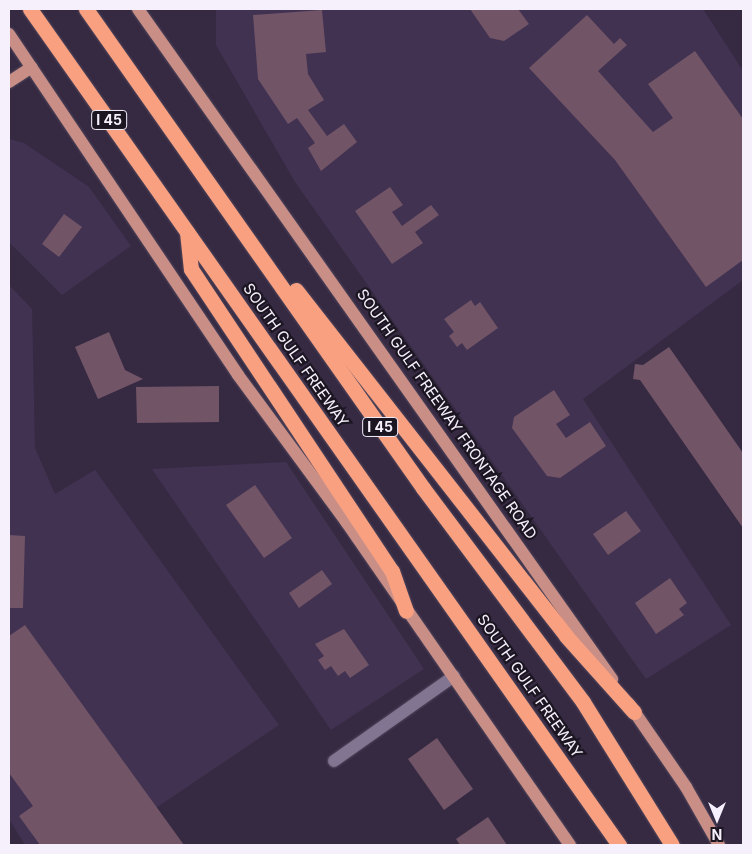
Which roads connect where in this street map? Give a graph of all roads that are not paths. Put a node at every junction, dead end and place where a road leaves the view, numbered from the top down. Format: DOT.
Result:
graph roads {
  1 [pos="30,9"];
  2 [pos="86,9"];
  3 [pos="138,9"];
  4 [pos="9,34"];
  5 [pos="32,67"];
  6 [pos="9,82"];
  7 [pos="242,228"];
  8 [pos="187,231"];
  9 [pos="406,610"];
  10 [pos="454,676"];
  11 [pos="634,712"];
  12 [pos="334,761"];
  13 [pos="570,845"];
  14 [pos="619,845"];
  15 [pos="672,845"];
  16 [pos="719,845"];
  1 -- 8 [label="highway, SOUTH GULF FREEWAY / I 45"];
  2 -- 7 [label="highway, SOUTH GULF FREEWAY / I 45"];
  3 -- 11 [label="main road, SOUTH GULF FREEWAY FRONTAGE ROAD"];
  4 -- 5 [label="main road"];
  5 -- 6 [label="main road"];
  5 -- 9 [label="main road"];
  7 -- 11 [label="highway"];
  7 -- 15 [label="highway, SOUTH GULF FREEWAY / I 45"];
  8 -- 9 [label="highway"];
  8 -- 14 [label="highway, SOUTH GULF FREEWAY / I 45"];
  9 -- 10 [label="main road"];
  10 -- 12 [label="street"];
  10 -- 13 [label="main road"];
  11 -- 16 [label="main road, SOUTH GULF FREEWAY FRONTAGE ROAD"];
}
